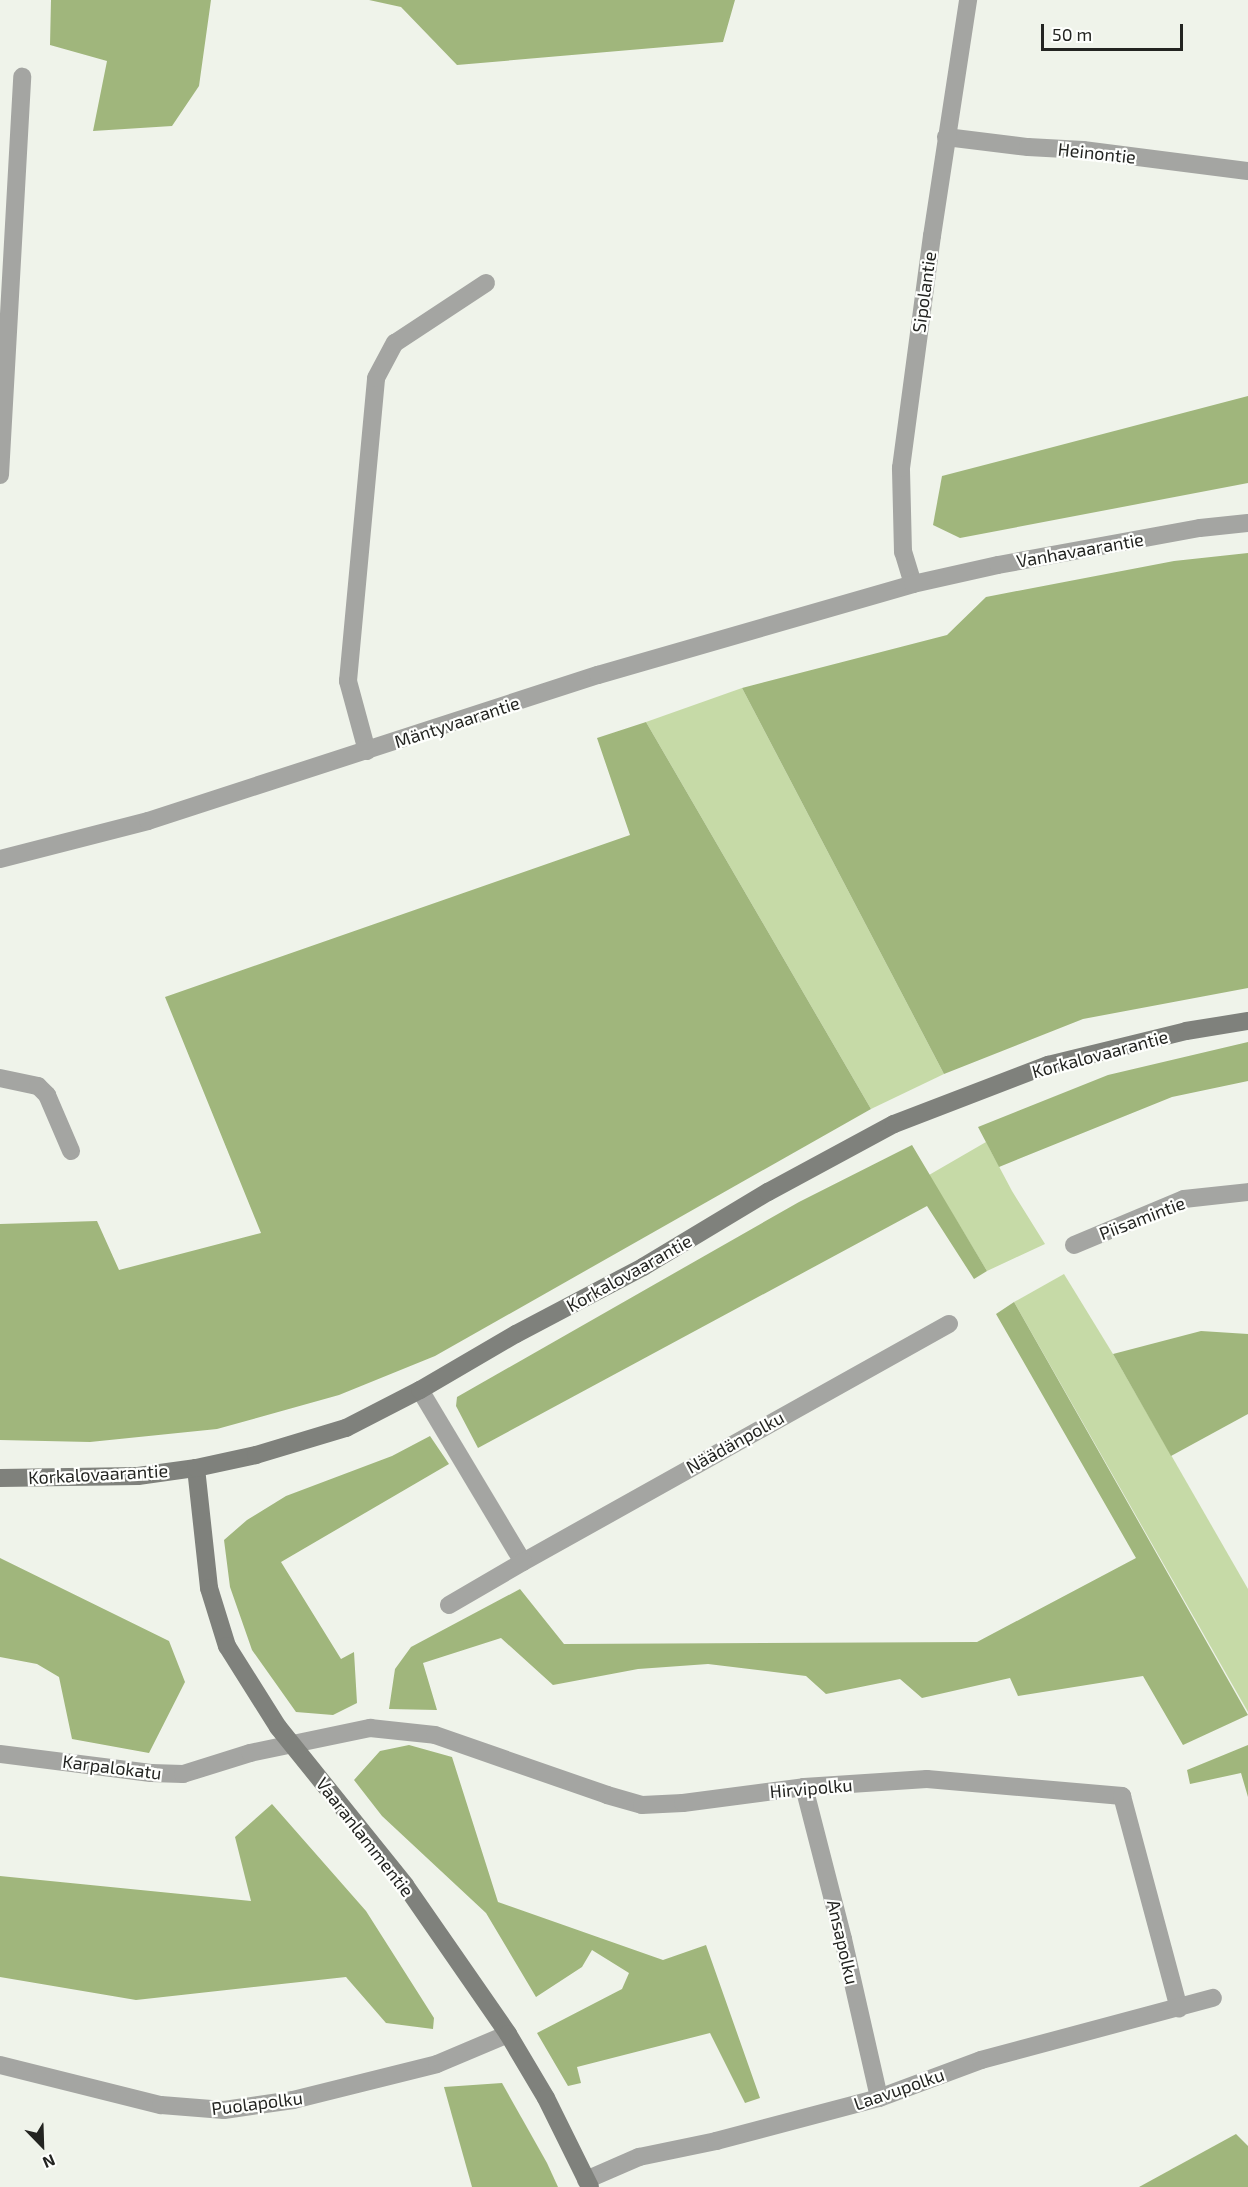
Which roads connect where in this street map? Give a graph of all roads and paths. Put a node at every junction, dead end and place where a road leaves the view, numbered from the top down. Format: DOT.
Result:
graph roads {
  1 [pos="968,0"];
  2 [pos="22,77"];
  3 [pos="946,136"];
  4 [pos="1248,171"];
  5 [pos="486,283"];
  6 [pos="0,475"];
  7 [pos="1248,523"];
  8 [pos="914,584"];
  9 [pos="368,751"];
  10 [pos="0,859"];
  11 [pos="1248,1021"];
  12 [pos="0,1078"];
  13 [pos="71,1150"];
  14 [pos="1248,1192"];
  15 [pos="1074,1245"];
  16 [pos="949,1324"];
  17 [pos="420,1390"];
  18 [pos="196,1468"];
  19 [pos="0,1478"];
  20 [pos="523,1562"];
  21 [pos="449,1605"];
  22 [pos="293,1746"];
  23 [pos="0,1754"];
  24 [pos="804,1787"];
  25 [pos="1213,1998"];
  26 [pos="1179,2009"];
  27 [pos="508,2034"];
  28 [pos="0,2065"];
  29 [pos="879,2098"];
  30 [pos="588,2183"];
  1 -- 3 [label="street, Sipolantie"];
  2 -- 6 [label="street"];
  3 -- 4 [label="street, Heinontie"];
  3 -- 8 [label="street, Sipolantie"];
  5 -- 9 [label="street"];
  7 -- 8 [label="street, Vanhavaarantie"];
  8 -- 9 [label="street, Mäntyvaarantie"];
  9 -- 10 [label="street, Mäntyvaarantie"];
  11 -- 17 [label="street, Korkalovaarantie"];
  12 -- 13 [label="street"];
  14 -- 15 [label="street, Piisamintie"];
  16 -- 20 [label="street, Näädänpolku"];
  17 -- 18 [label="street, Korkalovaarantie"];
  17 -- 20 [label="street"];
  18 -- 19 [label="street, Korkalovaarantie"];
  18 -- 22 [label="street, Vaaranlammentie"];
  20 -- 21 [label="street, Näädänpolku"];
  22 -- 23 [label="street, Karpalokatu"];
  22 -- 24 [label="street, Hirvipolku"];
  22 -- 27 [label="street, Vaaranlammentie"];
  24 -- 26 [label="street, Hirvipolku"];
  24 -- 29 [label="street, Ansapolku"];
  25 -- 26 [label="street, Laavupolku"];
  26 -- 29 [label="street, Laavupolku"];
  27 -- 28 [label="street, Puolapolku"];
  27 -- 30 [label="street, Vaaranlammentie"];
  29 -- 30 [label="street, Laavupolku"];
}
